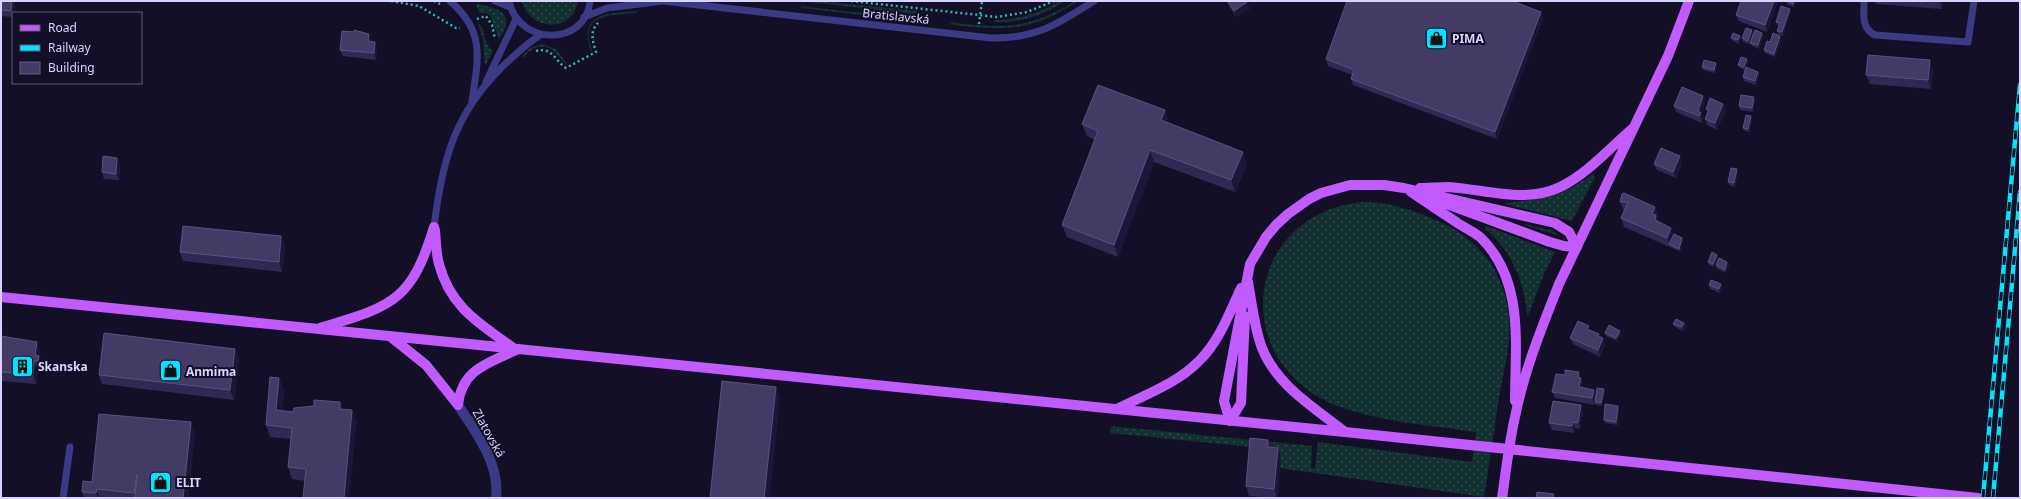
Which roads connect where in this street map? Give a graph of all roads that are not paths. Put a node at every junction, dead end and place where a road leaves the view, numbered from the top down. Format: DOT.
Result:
graph roads {
  1 [pos="450,1"];
  2 [pos="495,1"];
  3 [pos="590,1"];
  4 [pos="663,1"];
  5 [pos="1094,1"];
  6 [pos="1689,1"];
  7 [pos="1864,1"];
  8 [pos="1974,1"];
  9 [pos="510,4"];
  10 [pos="584,17"];
  11 [pos="516,19"];
  12 [pos="540,35"];
  13 [pos="484,85"];
  14 [pos="471,103"];
  15 [pos="1636,126"];
  16 [pos="1404,188"];
  17 [pos="434,227"];
  18 [pos="1577,247"];
  19 [pos="1247,276"];
  20 [pos="1,297"];
  21 [pos="317,330"];
  22 [pos="391,337"];
  23 [pos="516,350"];
  24 [pos="458,405"];
  25 [pos="1116,408"];
  26 [pos="1514,417"];
  27 [pos="1230,421"];
  28 [pos="1346,432"];
  29 [pos="70,447"];
  30 [pos="1946,493"];
  31 [pos="63,498"];
  32 [pos="496,498"];
  33 [pos="1502,498"];
  34 [pos="1931,498"];
  35 [pos="1978,498"];
  1 -- 14 [label="lane"];
  2 -- 9 [label="lane"];
  3 -- 10 [label="lane"];
  4 -- 5 [label="lane, Bratislavská"];
  4 -- 10 [label="lane, Bratislavská"];
  6 -- 15 [label="main road"];
  7 -- 8 [label="lane"];
  9 -- 11 [label="lane"];
  10 -- 12 [label="lane"];
  11 -- 12 [label="lane"];
  11 -- 13 [label="lane"];
  12 -- 13 [label="lane"];
  13 -- 14 [label="lane"];
  14 -- 17 [label="lane"];
  15 -- 16 [label="main road"];
  15 -- 18 [label="main road"];
  16 -- 18 [label="main road"];
  16 -- 18 [label="main road"];
  16 -- 19 [label="main road"];
  16 -- 26 [label="main road"];
  17 -- 21 [label="main road"];
  17 -- 23 [label="main road"];
  18 -- 26 [label="main road"];
  19 -- 25 [label="main road"];
  19 -- 27 [label="main road"];
  19 -- 27 [label="main road"];
  19 -- 28 [label="main road"];
  20 -- 21 [label="main road"];
  21 -- 22 [label="main road"];
  22 -- 23 [label="main road"];
  22 -- 24 [label="main road"];
  23 -- 24 [label="main road"];
  23 -- 25 [label="main road"];
  24 -- 32 [label="street, Zlatovská"];
  25 -- 27 [label="main road"];
  26 -- 33 [label="main road"];
  27 -- 28 [label="main road"];
  28 -- 30 [label="main road"];
  29 -- 31 [label="lane"];
  30 -- 34 [label="main road"];
  30 -- 35 [label="main road"];
}
